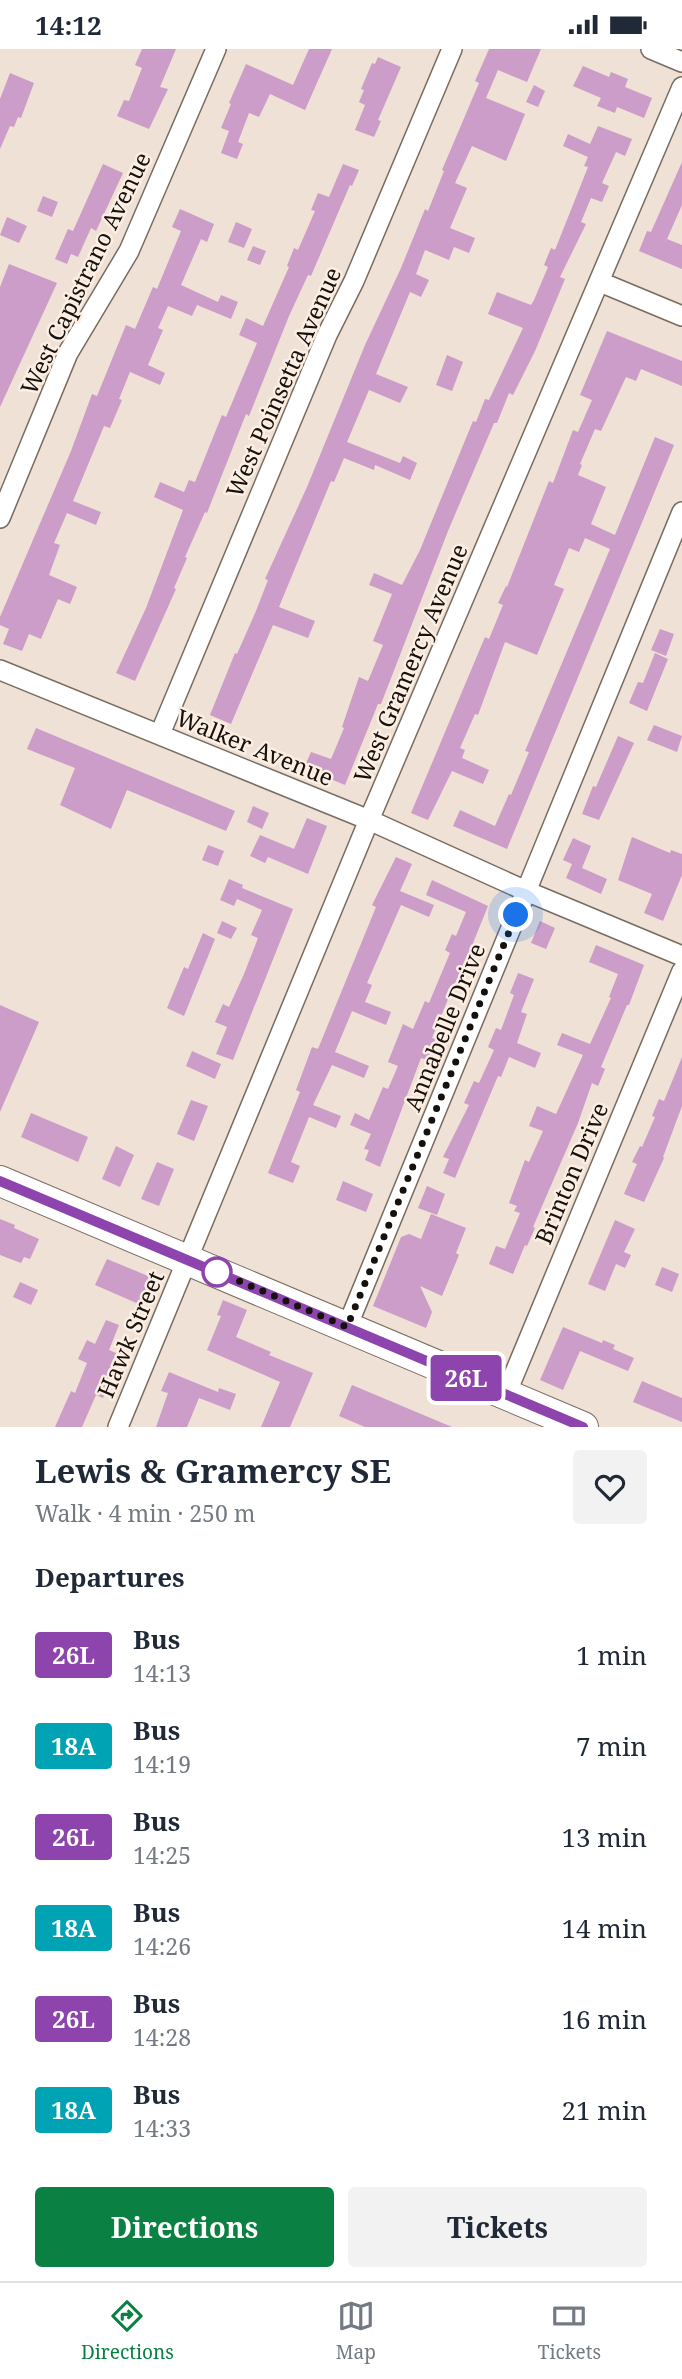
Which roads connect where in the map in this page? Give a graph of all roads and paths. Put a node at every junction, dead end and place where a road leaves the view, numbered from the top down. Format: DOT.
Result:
graph roads {
  1 [pos="216,49"];
  2 [pos="452,49"];
  3 [pos="651,49"];
  4 [pos="682,62"];
  5 [pos="682,87"];
  6 [pos="600,282"];
  7 [pos="682,316"];
  8 [pos="682,512"];
  9 [pos="0,518"];
  10 [pos="0,670"];
  11 [pos="160,734"];
  12 [pos="369,820"];
  13 [pos="526,891"];
  14 [pos="682,956"];
  15 [pos="682,971"];
  16 [pos="0,1181"];
  17 [pos="188,1260"];
  18 [pos="347,1327"];
  19 [pos="506,1394"];
  20 [pos="118,1427"];
  21 [pos="583,1427"];
  1 -- 9 [label="street, West Capistrano Avenue"];
  2 -- 11 [label="street, West Poinsetta Avenue"];
  3 -- 4 [label="street"];
  5 -- 6 [label="street, West Gramercy Avenue"];
  6 -- 7 [label="street"];
  6 -- 12 [label="street, West Gramercy Avenue"];
  8 -- 13 [label="street, Annabelle Drive"];
  10 -- 11 [label="street, Walker Avenue"];
  11 -- 12 [label="street, Walker Avenue"];
  12 -- 13 [label="street, Walker Avenue"];
  12 -- 17 [label="street, West Gramercy Avenue"];
  13 -- 14 [label="street, Walker Avenue"];
  13 -- 18 [label="street, Annabelle Drive"];
  15 -- 19 [label="street, Brinton Drive"];
  16 -- 17 [label="main road"];
  17 -- 18 [label="main road"];
  17 -- 20 [label="street, Hawk Street"];
  18 -- 19 [label="main road"];
  19 -- 21 [label="main road"];
}
